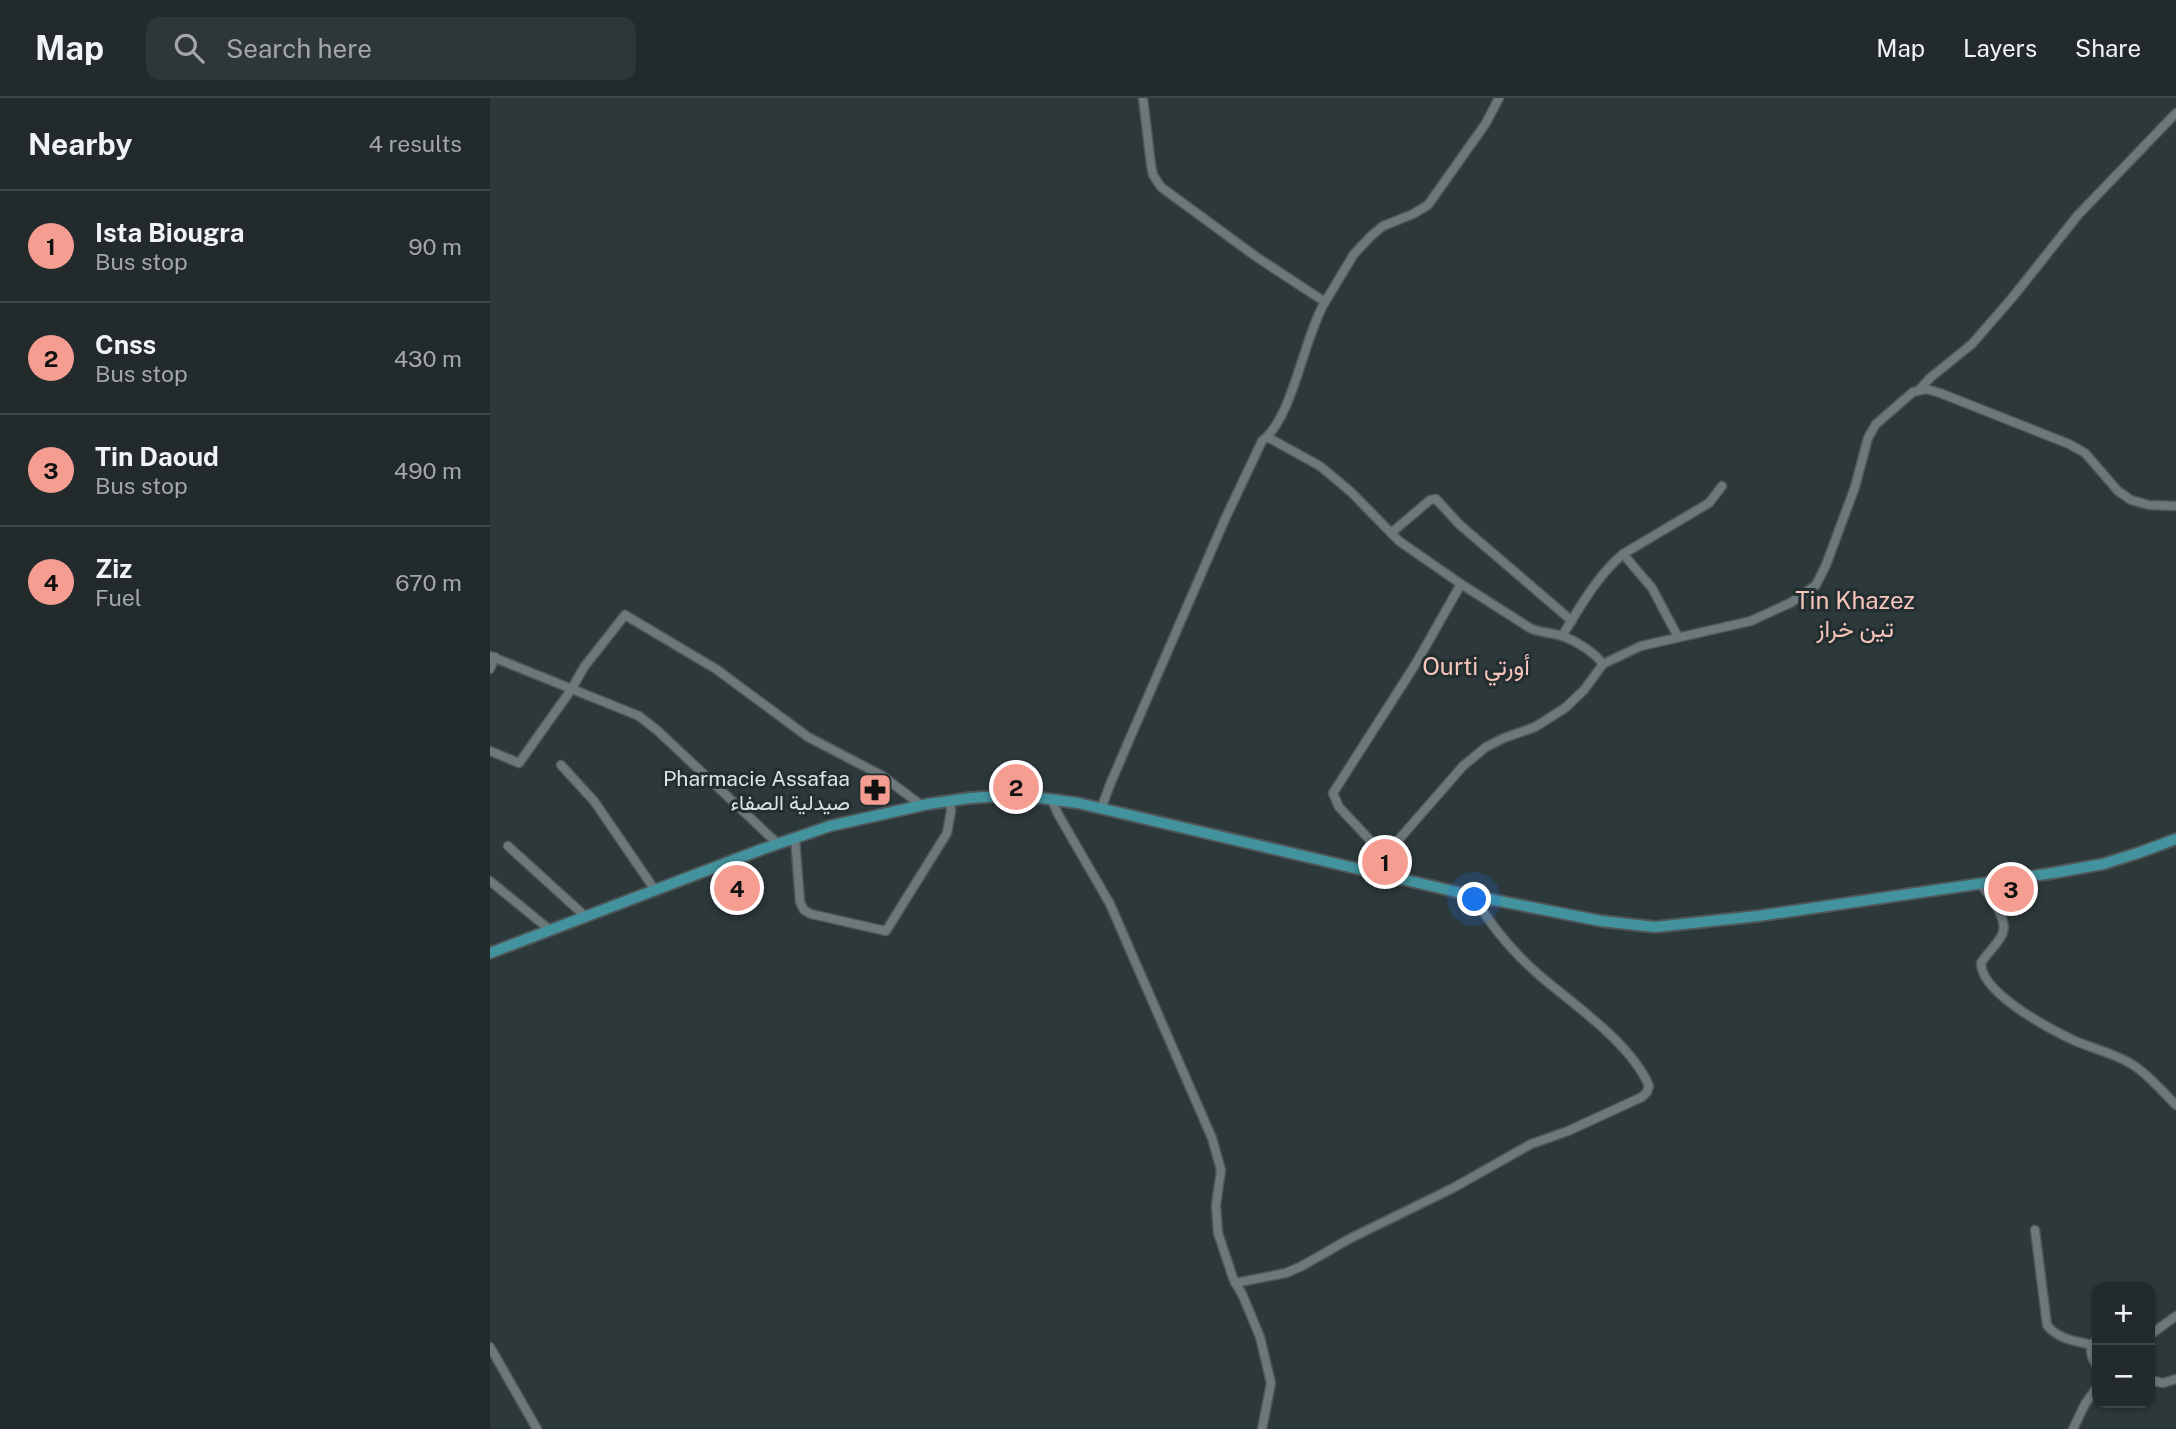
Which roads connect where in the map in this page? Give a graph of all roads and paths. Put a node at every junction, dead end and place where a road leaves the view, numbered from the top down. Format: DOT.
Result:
graph roads {
  1 [pos="1143,98"];
  2 [pos="1499,98"];
  3 [pos="2176,113"];
  4 [pos="1325,302"];
  5 [pos="1920,389"];
  6 [pos="1269,438"];
  7 [pos="1722,486"];
  8 [pos="2176,506"];
  9 [pos="1391,533"];
  10 [pos="1623,554"];
  11 [pos="1461,584"];
  12 [pos="1572,621"];
  13 [pos="1562,636"];
  14 [pos="1678,637"];
  15 [pos="492,656"];
  16 [pos="1603,664"];
  17 [pos="490,670"];
  18 [pos="570,690"];
  19 [pos="490,751"];
  20 [pos="561,765"];
  21 [pos="1052,800"];
  22 [pos="950,801"];
  23 [pos="921,806"];
  24 [pos="1101,809"];
  25 [pos="795,838"];
  26 [pos="2176,839"];
  27 [pos="778,844"];
  28 [pos="508,846"];
  29 [pos="1385,856"];
  30 [pos="1380,873"];
  31 [pos="490,881"];
  32 [pos="1980,883"];
  33 [pos="655,890"];
  34 [pos="1474,896"];
  35 [pos="585,916"];
  36 [pos="550,930"];
  37 [pos="490,953"];
  38 [pos="2176,1105"];
  39 [pos="2035,1230"];
  40 [pos="1235,1283"];
  41 [pos="2176,1316"];
  42 [pos="2155,1331"];
  43 [pos="2092,1342"];
  44 [pos="490,1347"];
  45 [pos="2176,1379"];
  46 [pos="2155,1381"];
  47 [pos="2092,1394"];
  48 [pos="537,1429"];
  49 [pos="1262,1429"];
  50 [pos="2073,1429"];
  1 -- 4 [label="street"];
  2 -- 4 [label="street"];
  3 -- 5 [label="street"];
  4 -- 6 [label="street"];
  5 -- 8 [label="street"];
  5 -- 14 [label="street"];
  6 -- 9 [label="street"];
  6 -- 24 [label="street"];
  7 -- 10 [label="street"];
  9 -- 11 [label="street"];
  9 -- 12 [label="street"];
  10 -- 12 [label="street"];
  10 -- 14 [label="street"];
  11 -- 13 [label="street"];
  11 -- 29 [label="street"];
  12 -- 13 [label="street"];
  13 -- 16 [label="street"];
  14 -- 16 [label="street"];
  15 -- 17 [label="street"];
  15 -- 18 [label="street"];
  16 -- 29 [label="street"];
  18 -- 19 [label="street"];
  18 -- 23 [label="street"];
  18 -- 27 [label="street"];
  20 -- 33 [label="street"];
  21 -- 22 [label="main road"];
  21 -- 24 [label="main road"];
  21 -- 40 [label="street"];
  22 -- 23 [label="main road"];
  22 -- 25 [label="street"];
  23 -- 25 [label="main road"];
  24 -- 30 [label="main road"];
  25 -- 27 [label="main road"];
  26 -- 32 [label="main road"];
  27 -- 33 [label="main road"];
  28 -- 35 [label="street"];
  29 -- 30 [label="street"];
  30 -- 34 [label="main road"];
  31 -- 36 [label="street"];
  32 -- 34 [label="main road"];
  32 -- 38 [label="street"];
  33 -- 35 [label="main road"];
  34 -- 40 [label="street"];
  35 -- 36 [label="main road"];
  36 -- 37 [label="main road"];
  39 -- 43 [label="street"];
  40 -- 49 [label="street"];
  41 -- 42 [label="street"];
  44 -- 48 [label="street"];
  45 -- 46 [label="street"];
  47 -- 50 [label="street"];
}
